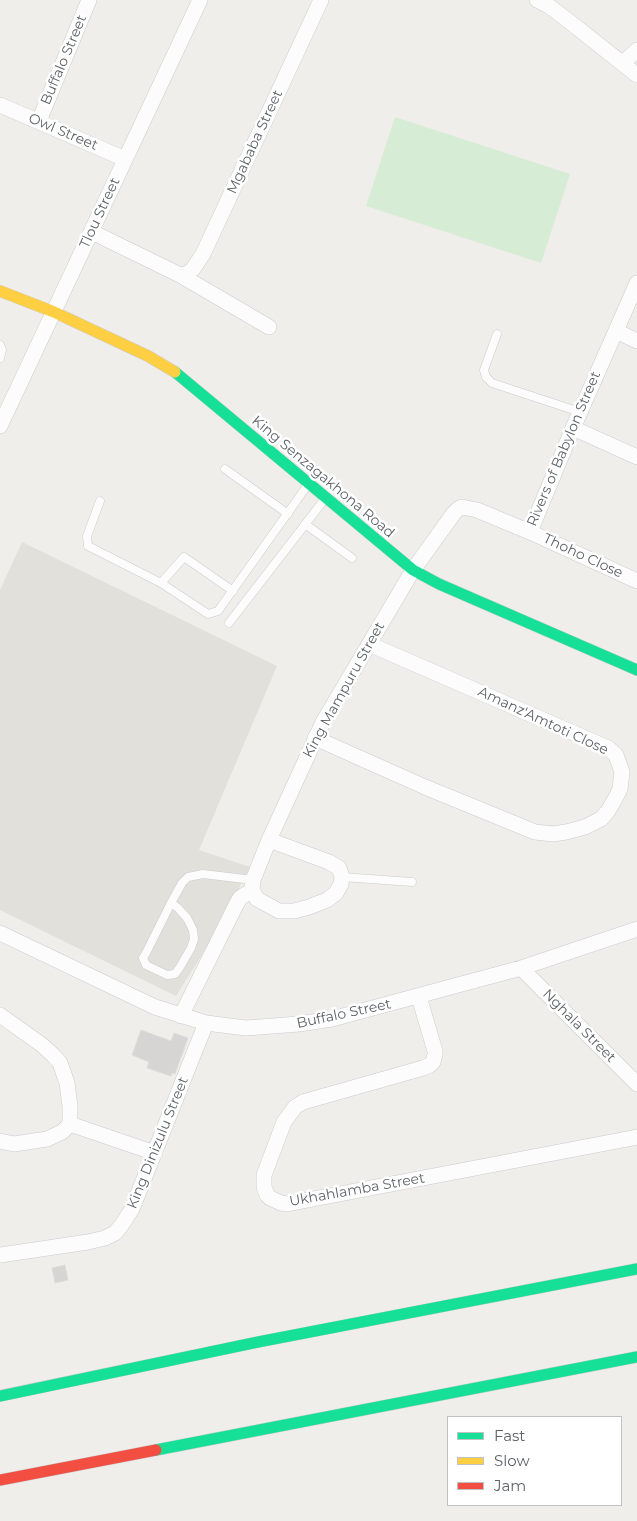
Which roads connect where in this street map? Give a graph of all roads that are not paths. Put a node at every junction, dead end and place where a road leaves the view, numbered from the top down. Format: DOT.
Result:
graph roads {
  1 [pos="89,0"];
  2 [pos="200,0"];
  3 [pos="321,0"];
  4 [pos="537,0"];
  5 [pos="637,50"];
  6 [pos="623,63"];
  7 [pos="637,75"];
  8 [pos="0,105"];
  9 [pos="39,121"];
  10 [pos="125,159"];
  11 [pos="92,232"];
  12 [pos="180,275"];
  13 [pos="637,283"];
  14 [pos="0,291"];
  15 [pos="54,312"];
  16 [pos="269,327"];
  17 [pos="616,331"];
  18 [pos="497,334"];
  19 [pos="637,341"];
  20 [pos="0,345"];
  21 [pos="0,358"];
  22 [pos="580,412"];
  23 [pos="0,426"];
  24 [pos="573,428"];
  25 [pos="637,457"];
  26 [pos="225,469"];
  27 [pos="308,484"];
  28 [pos="325,498"];
  29 [pos="100,501"];
  30 [pos="288,514"];
  31 [pos="305,524"];
  32 [pos="530,532"];
  33 [pos="352,558"];
  34 [pos="413,570"];
  35 [pos="637,581"];
  36 [pos="161,583"];
  37 [pos="233,591"];
  38 [pos="229,623"];
  39 [pos="369,644"];
  40 [pos="637,670"];
  41 [pos="315,738"];
  42 [pos="270,840"];
  43 [pos="342,877"];
  44 [pos="412,882"];
  45 [pos="253,885"];
  46 [pos="171,903"];
  47 [pos="636,931"];
  48 [pos="0,933"];
  49 [pos="521,968"];
  50 [pos="419,997"];
  51 [pos="0,1015"];
  52 [pos="181,1016"];
  53 [pos="206,1023"];
  54 [pos="637,1084"];
  55 [pos="70,1124"];
  56 [pos="637,1137"];
  57 [pos="0,1141"];
  58 [pos="155,1153"];
  59 [pos="0,1255"];
  60 [pos="637,1269"];
  61 [pos="637,1357"];
  62 [pos="0,1396"];
  63 [pos="0,1480"];
  1 -- 9 [label="street, Buffalo Street"];
  2 -- 10 [label="street, Tlou Street"];
  3 -- 12 [label="street, Mgababa Street"];
  4 -- 6 [label="street"];
  5 -- 6 [label="street"];
  6 -- 7 [label="street"];
  8 -- 9 [label="street, Owl Street"];
  9 -- 10 [label="street, Owl Street"];
  10 -- 11 [label="street, Tlou Street"];
  11 -- 12 [label="street"];
  11 -- 15 [label="street, Tlou Street"];
  12 -- 16 [label="street"];
  13 -- 17 [label="street, Rivers of Babylon Street"];
  14 -- 15 [label="main road, King Senzagakhona Road"];
  15 -- 23 [label="street, Tlou Street"];
  15 -- 27 [label="main road, King Senzagakhona Road"];
  17 -- 19 [label="street"];
  17 -- 22 [label="street, Rivers of Babylon Street"];
  18 -- 22 [label="lane"];
  20 -- 21 [label="lane"];
  22 -- 24 [label="street, Rivers of Babylon Street"];
  24 -- 25 [label="street"];
  24 -- 32 [label="street, Rivers of Babylon Street"];
  26 -- 30 [label="lane"];
  27 -- 28 [label="main road, King Senzagakhona Road"];
  27 -- 30 [label="lane"];
  28 -- 31 [label="lane"];
  28 -- 34 [label="main road, King Senzagakhona Road"];
  29 -- 36 [label="lane"];
  30 -- 37 [label="lane"];
  31 -- 33 [label="lane"];
  31 -- 38 [label="lane"];
  32 -- 34 [label="street, Rivers of Babylon Street"];
  32 -- 35 [label="street, Thoho Close"];
  34 -- 39 [label="street, King Mampuru Street"];
  34 -- 40 [label="main road, King Senzagakhona Road"];
  36 -- 37 [label="lane"];
  36 -- 37 [label="lane"];
  39 -- 41 [label="street, King Mampuru Street"];
  39 -- 41 [label="street, Amanz'Amtoti Close"];
  41 -- 42 [label="street, King Mampuru Street"];
  42 -- 43 [label="street"];
  42 -- 45 [label="street, King Mampuru Street"];
  43 -- 44 [label="lane"];
  43 -- 45 [label="street"];
  45 -- 46 [label="lane"];
  45 -- 52 [label="street, King Mampuru Street"];
  46 -- 46 [label="lane"];
  47 -- 49 [label="street, Buffalo Street"];
  48 -- 52 [label="street, Buffalo Street"];
  49 -- 50 [label="street, Buffalo Street"];
  49 -- 54 [label="street, Nghala Street"];
  50 -- 53 [label="street, Buffalo Street"];
  50 -- 56 [label="street, Ukhahlamba Street"];
  51 -- 55 [label="street"];
  52 -- 53 [label="street, Buffalo Street"];
  53 -- 58 [label="street, King Dinizulu Street"];
  55 -- 57 [label="street"];
  55 -- 58 [label="street"];
  58 -- 59 [label="street, King Dinizulu Street"];
  60 -- 62 [label="main road"];
  61 -- 63 [label="main road"];
}
